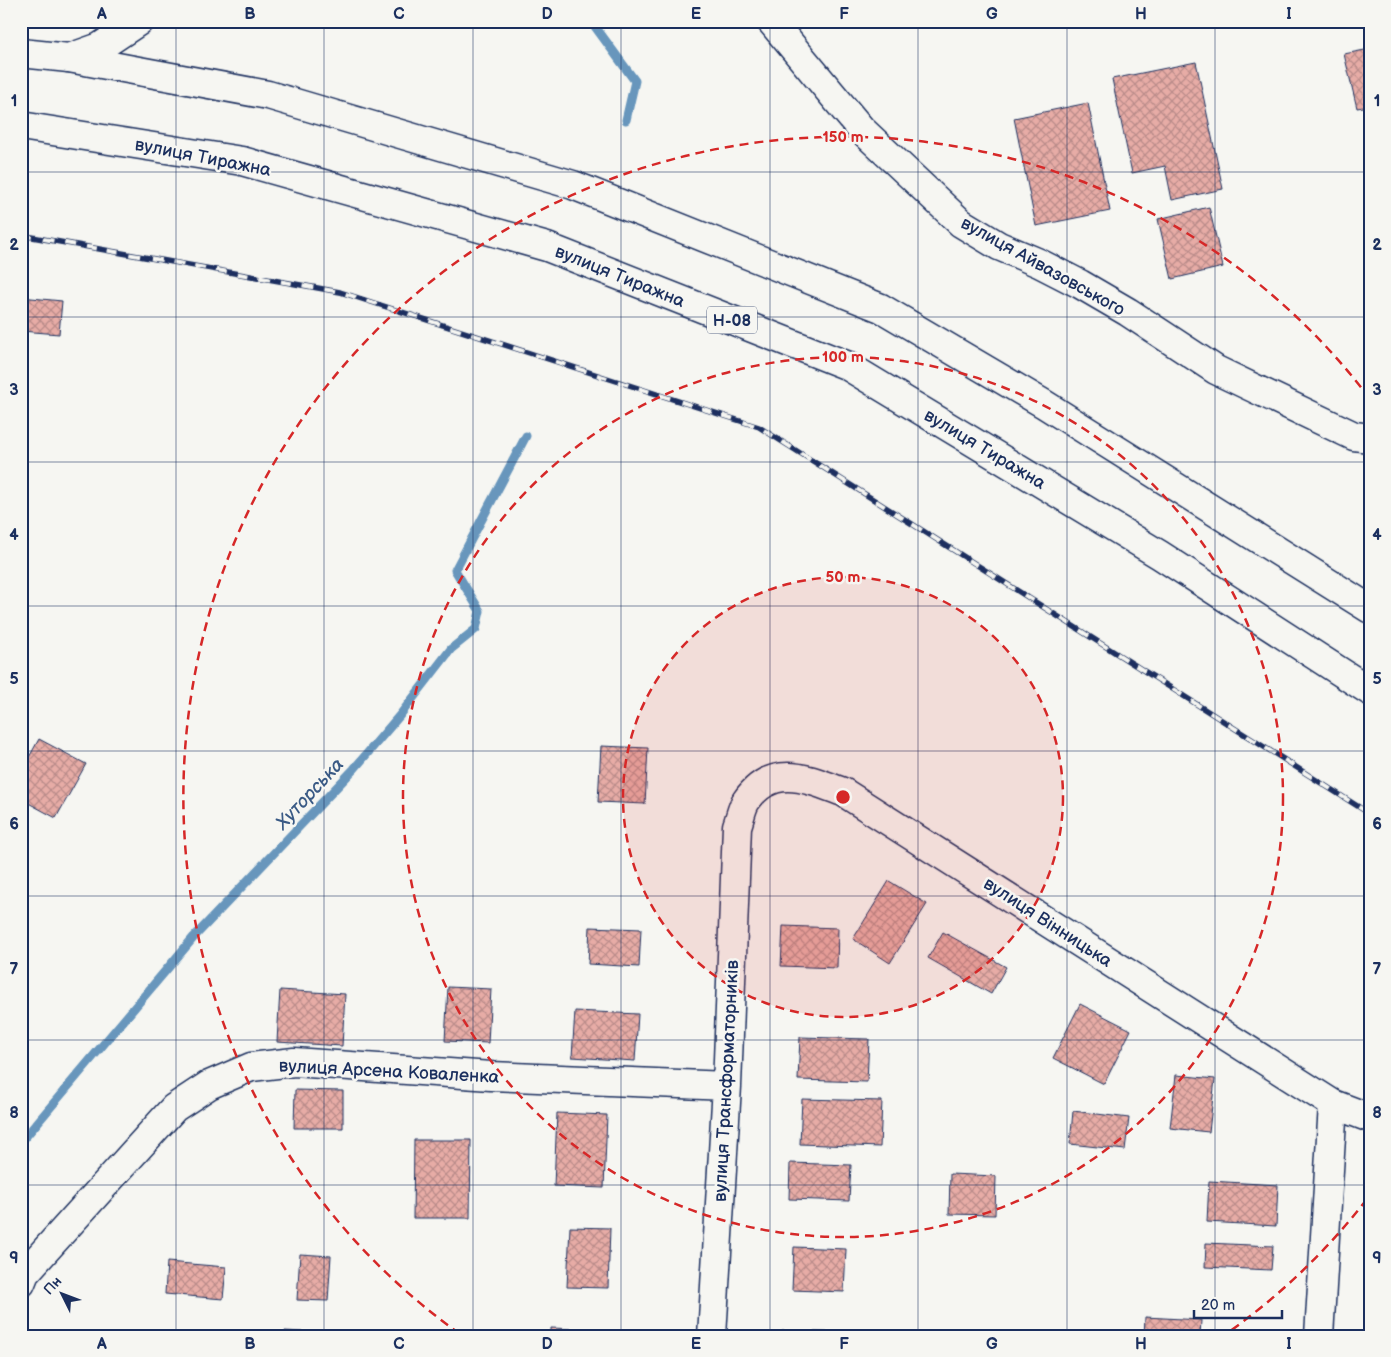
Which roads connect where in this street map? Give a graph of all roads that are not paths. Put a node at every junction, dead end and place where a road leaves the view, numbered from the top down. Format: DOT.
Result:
graph roads {
  1 [pos="139,21"];
  2 [pos="771,21"];
  3 [pos="21,53"];
  4 [pos="69,58"];
  5 [pos="21,126"];
  6 [pos="1370,438"];
  7 [pos="1370,610"];
  8 [pos="1370,691"];
  9 [pos="737,826"];
  10 [pos="727,1086"];
  11 [pos="1333,1104"];
  12 [pos="1370,1118"];
  13 [pos="21,1283"];
  14 [pos="712,1336"];
  15 [pos="1319,1336"];
  1 -- 4 [label="street"];
  2 -- 6 [label="street, вулиця Айвазовського"];
  3 -- 4 [label="street"];
  4 -- 7 [label="street"];
  5 -- 8 [label="street, вулиця Тиражна / Н-08"];
  9 -- 10 [label="street, вулиця Трансформаторників"];
  9 -- 11 [label="street, вулиця Вінницька"];
  10 -- 13 [label="street, вулиця Арсена Коваленка"];
  10 -- 14 [label="street, вулиця Трансформаторників"];
  11 -- 12 [label="street, вулиця Вінницька"];
  11 -- 15 [label="street"];
}
